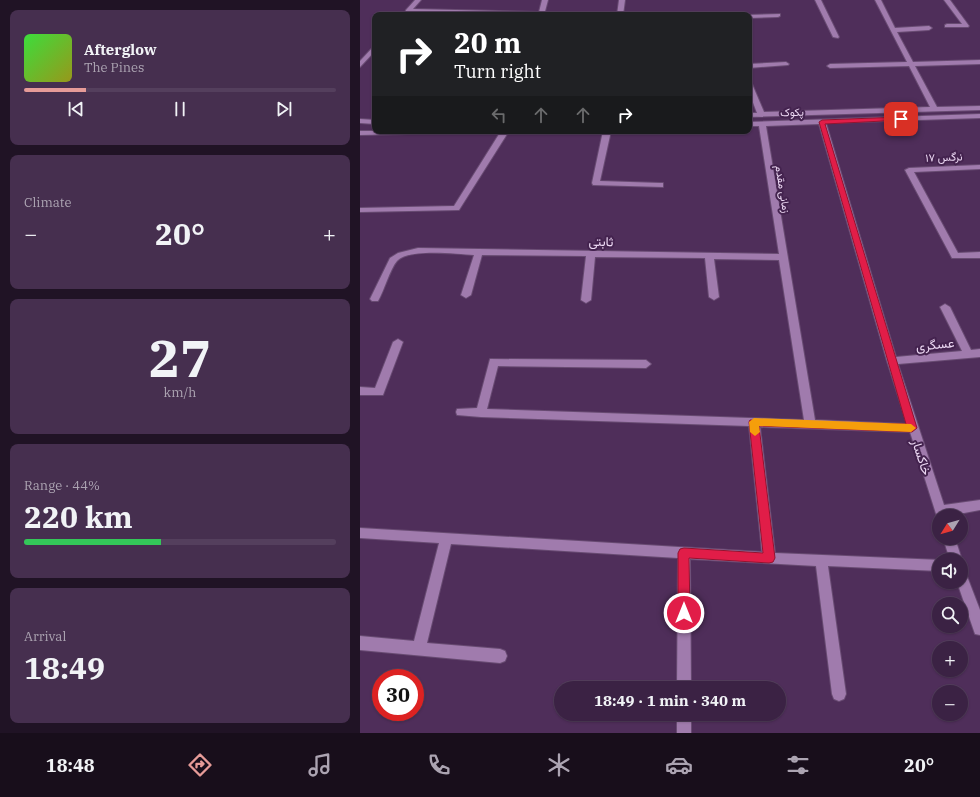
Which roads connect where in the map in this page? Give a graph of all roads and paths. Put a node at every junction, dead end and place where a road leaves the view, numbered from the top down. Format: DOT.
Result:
graph roads {
  1 [pos="418,0"];
  2 [pos="545,0"];
  3 [pos="622,0"];
  4 [pos="818,0"];
  5 [pos="878,0"];
  6 [pos="947,0"];
  7 [pos="407,12"];
  8 [pos="542,12"];
  9 [pos="620,12"];
  10 [pos="778,15"];
  11 [pos="752,16"];
  12 [pos="947,26"];
  13 [pos="929,28"];
  14 [pos="893,30"];
  15 [pos="836,37"];
  16 [pos="372,51"];
  17 [pos="980,62"];
  18 [pos="786,64"];
  19 [pos="911,64"];
  20 [pos="360,65"];
  21 [pos="752,66"];
  22 [pos="830,66"];
  23 [pos="752,92"];
  24 [pos="980,108"];
  25 [pos="935,110"];
  26 [pos="761,114"];
  27 [pos="752,115"];
  28 [pos="980,116"];
  29 [pos="360,121"];
  30 [pos="372,122"];
  31 [pos="822,122"];
  32 [pos="762,123"];
  33 [pos="752,124"];
  34 [pos="360,133"];
  35 [pos="372,133"];
  36 [pos="503,134"];
  37 [pos="606,134"];
  38 [pos="980,167"];
  39 [pos="660,185"];
  40 [pos="360,210"];
  41 [pos="479,252"];
  42 [pos="591,254"];
  43 [pos="980,255"];
  44 [pos="709,256"];
  45 [pos="783,257"];
  46 [pos="466,295"];
  47 [pos="714,297"];
  48 [pos="375,299"];
  49 [pos="586,300"];
  50 [pos="945,307"];
  51 [pos="398,342"];
  52 [pos="980,353"];
  53 [pos="968,354"];
  54 [pos="892,361"];
  55 [pos="646,364"];
  56 [pos="360,391"];
  57 [pos="460,412"];
  58 [pos="481,413"];
  59 [pos="754,422"];
  60 [pos="810,424"];
  61 [pos="912,428"];
  62 [pos="980,505"];
  63 [pos="940,509"];
  64 [pos="960,509"];
  65 [pos="360,533"];
  66 [pos="446,538"];
  67 [pos="684,553"];
  68 [pos="769,558"];
  69 [pos="821,560"];
  70 [pos="932,565"];
  71 [pos="966,589"];
  72 [pos="980,630"];
  73 [pos="360,643"];
  74 [pos="419,648"];
  75 [pos="500,656"];
  76 [pos="684,681"];
  77 [pos="839,694"];
  78 [pos="684,721"];
  79 [pos="684,733"];
  1 -- 7 [label="street"];
  2 -- 8 [label="street"];
  3 -- 9 [label="street"];
  4 -- 15 [label="street"];
  5 -- 14 [label="street"];
  6 -- 12 [label="street"];
  10 -- 11 [label="street"];
  13 -- 14 [label="street"];
  14 -- 19 [label="street"];
  16 -- 20 [label="street"];
  17 -- 19 [label="street"];
  18 -- 21 [label="street"];
  19 -- 22 [label="street"];
  19 -- 25 [label="street"];
  23 -- 26 [label="street"];
  24 -- 25 [label="street, پکوک"];
  25 -- 26 [label="street, پکوک"];
  26 -- 27 [label="street, پکوک"];
  28 -- 31 [label="street, پکوک"];
  29 -- 30 [label="street"];
  31 -- 32 [label="street, پکوک"];
  31 -- 54 [label="street, خاکسار"];
  32 -- 33 [label="street, پکوک"];
  32 -- 45 [label="street, زمانی مقدم"];
  34 -- 35 [label="street"];
  36 -- 40 [label="street"];
  37 -- 39 [label="street"];
  38 -- 43 [label="street, نرگس ۱۷"];
  41 -- 42 [label="street, ثابتی"];
  41 -- 46 [label="street"];
  41 -- 48 [label="street, ثابتی"];
  42 -- 44 [label="street, ثابتی"];
  42 -- 49 [label="street"];
  44 -- 45 [label="street, ثابتی"];
  44 -- 47 [label="street"];
  45 -- 60 [label="street, زمانی مقدم"];
  50 -- 53 [label="street"];
  51 -- 56 [label="street"];
  52 -- 53 [label="street, عسگری"];
  53 -- 54 [label="street, عسگری"];
  54 -- 61 [label="street, خاکسار"];
  55 -- 58 [label="street"];
  57 -- 58 [label="street"];
  58 -- 59 [label="street"];
  59 -- 60 [label="street"];
  59 -- 68 [label="street"];
  60 -- 61 [label="street"];
  61 -- 63 [label="street, خاکسار"];
  62 -- 64 [label="street"];
  65 -- 66 [label="street"];
  66 -- 67 [label="street"];
  66 -- 74 [label="street"];
  67 -- 68 [label="street"];
  67 -- 76 [label="street"];
  68 -- 69 [label="street"];
  69 -- 70 [label="street"];
  69 -- 77 [label="street"];
  71 -- 72 [label="street"];
  73 -- 74 [label="street"];
  74 -- 75 [label="street"];
  78 -- 79 [label="street"];
}
